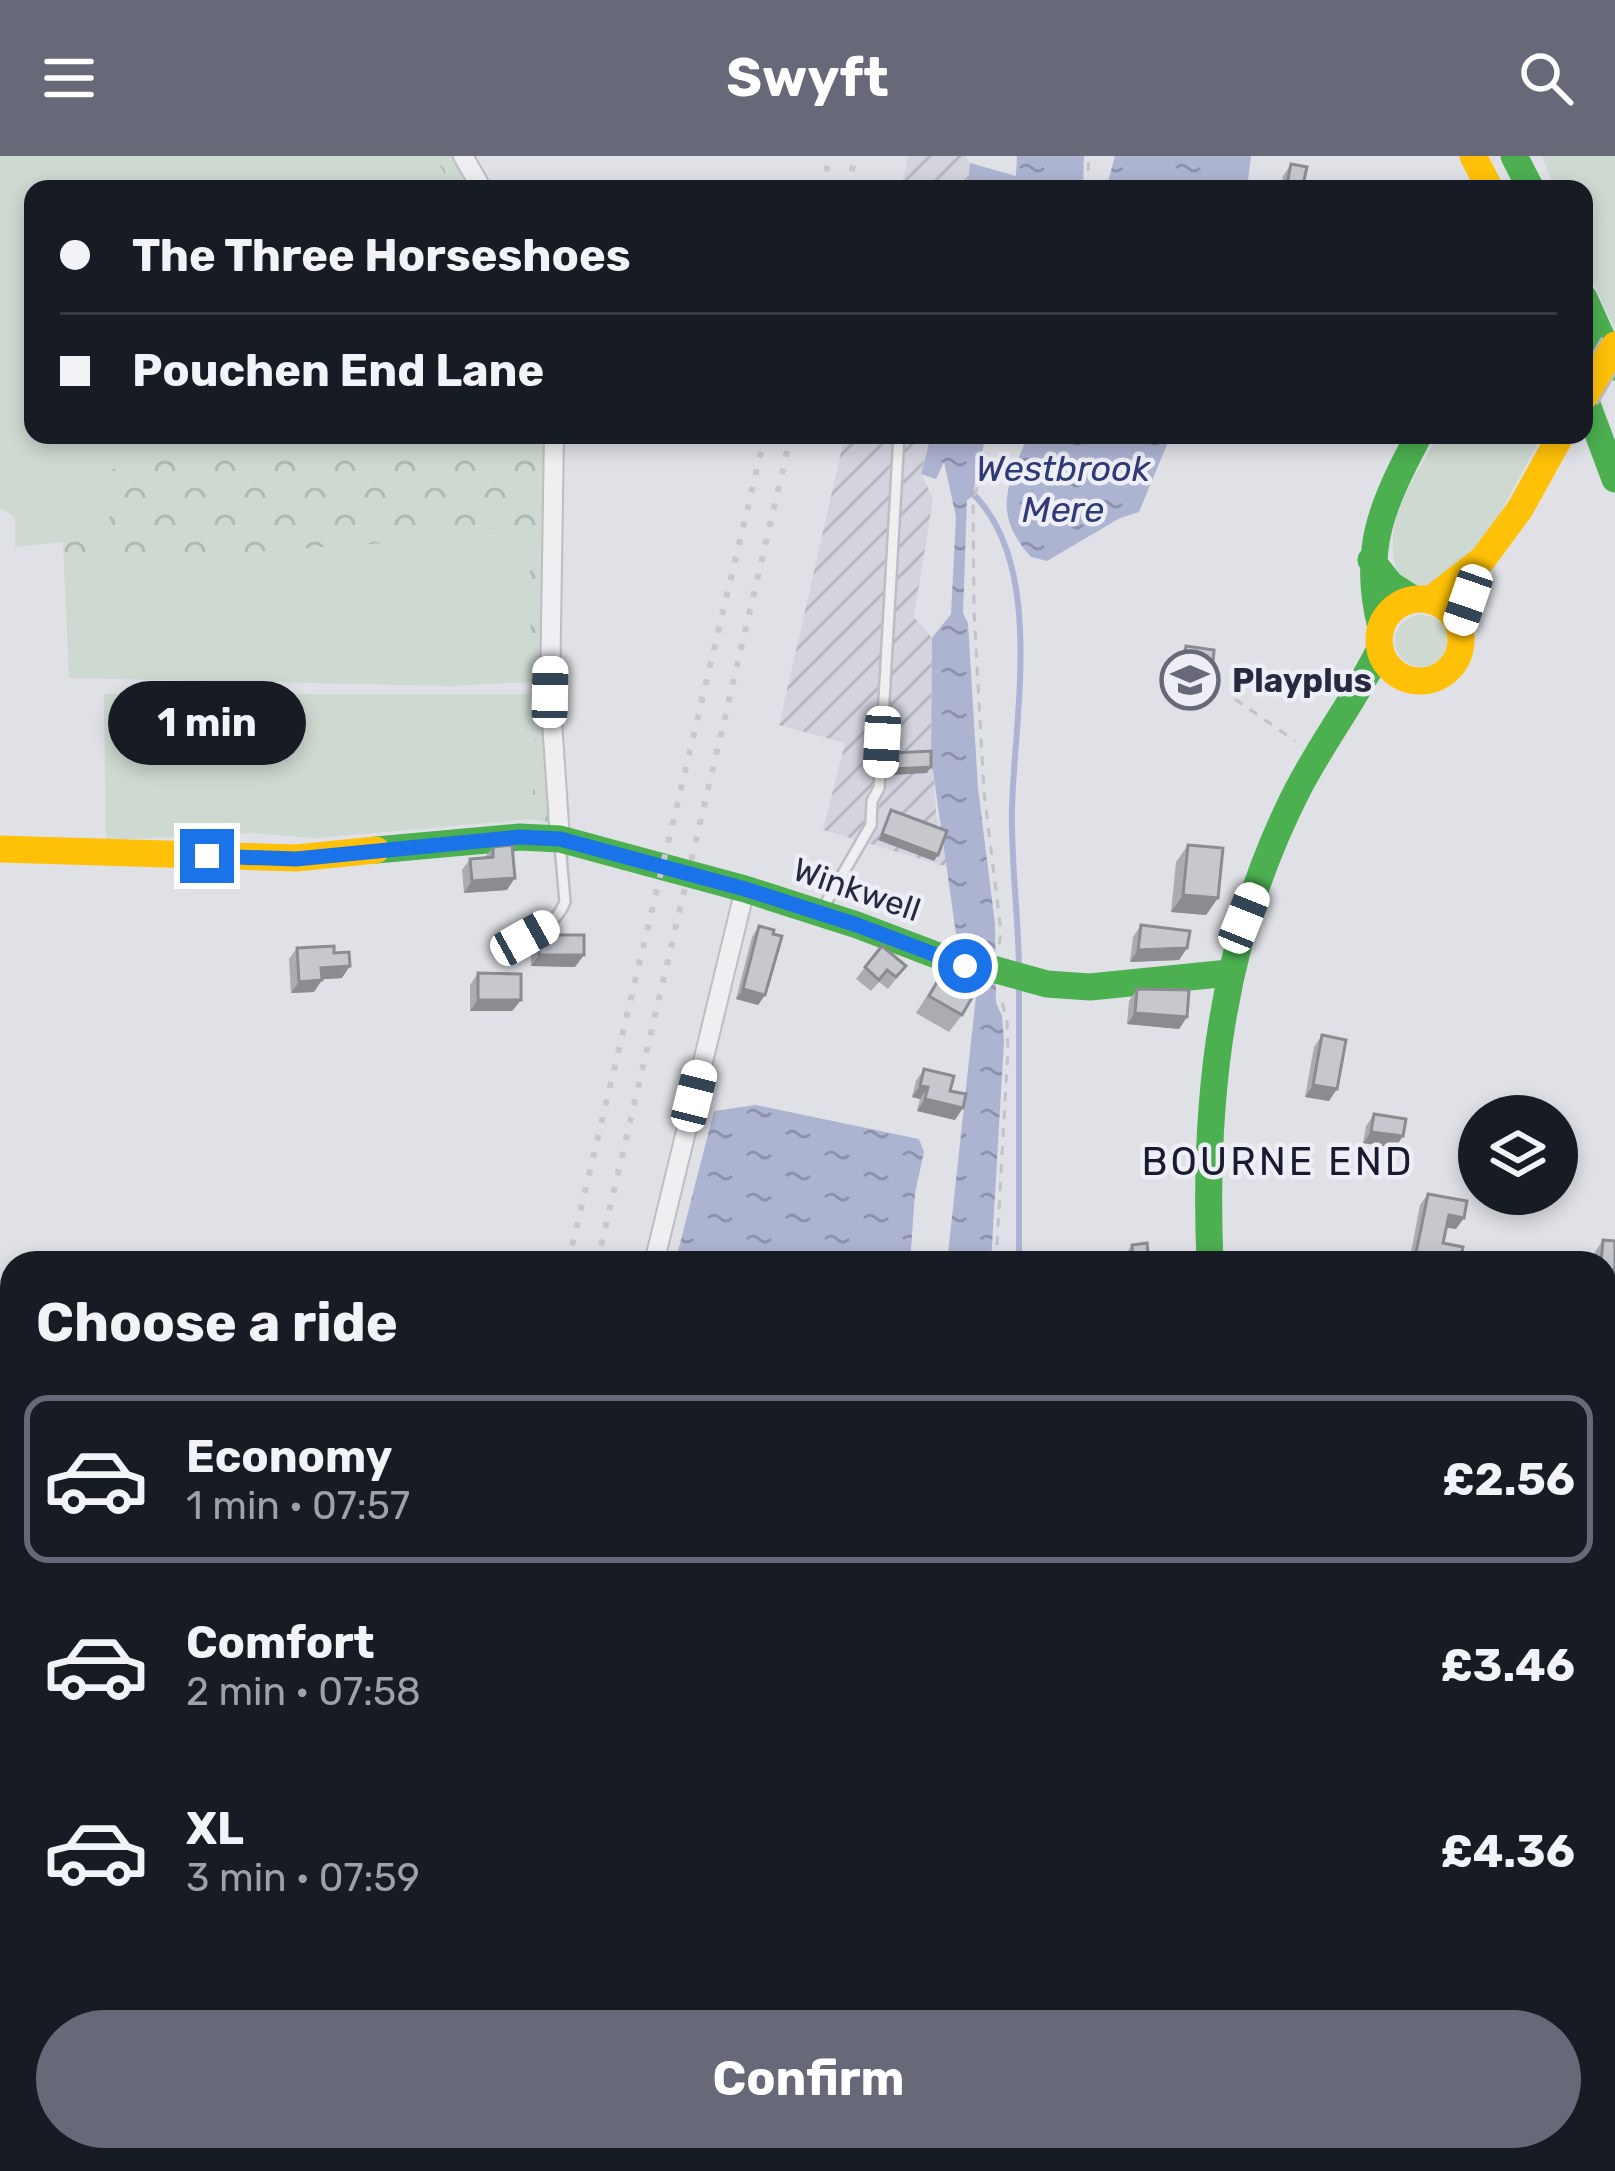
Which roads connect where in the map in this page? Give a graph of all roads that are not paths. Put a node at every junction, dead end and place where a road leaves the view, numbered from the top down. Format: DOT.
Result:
graph roads {
  1 [pos="1593,318"];
  2 [pos="1615,345"];
  3 [pos="1615,367"];
  4 [pos="1593,381"];
  5 [pos="1593,424"];
  6 [pos="554,444"];
  7 [pos="898,444"];
  8 [pos="1415,444"];
  9 [pos="1557,444"];
  10 [pos="1615,478"];
  11 [pos="1483,559"];
  12 [pos="1371,560"];
  13 [pos="1422,600"];
  14 [pos="1459,627"];
  15 [pos="1380,638"];
  16 [pos="1408,680"];
  17 [pos="1331,727"];
  18 [pos="560,839"];
  19 [pos="0,849"];
  20 [pos="745,889"];
  21 [pos="821,913"];
  22 [pos="502,951"];
  23 [pos="1229,973"];
  24 [pos="657,1251"];
  25 [pos="1210,1251"];
  1 -- 3 [label="main road"];
  2 -- 4 [label="main road, bridge"];
  5 -- 10 [label="main road"];
  6 -- 18 [label="street"];
  7 -- 21 [label="lane"];
  8 -- 12 [label="main road"];
  9 -- 11 [label="main road"];
  11 -- 13 [label="main road"];
  11 -- 14 [label="main road"];
  12 -- 13 [label="main road"];
  12 -- 15 [label="main road"];
  13 -- 14 [label="main road"];
  13 -- 15 [label="main road"];
  14 -- 16 [label="main road"];
  15 -- 16 [label="main road"];
  15 -- 17 [label="main road"];
  16 -- 17 [label="main road"];
  17 -- 23 [label="main road"];
  18 -- 19 [label="main road, Winkwell"];
  18 -- 20 [label="main road, Winkwell"];
  18 -- 22 [label="lane"];
  20 -- 21 [label="main road, Winkwell"];
  20 -- 24 [label="street"];
  21 -- 23 [label="main road, Winkwell"];
  23 -- 25 [label="main road"];
}
